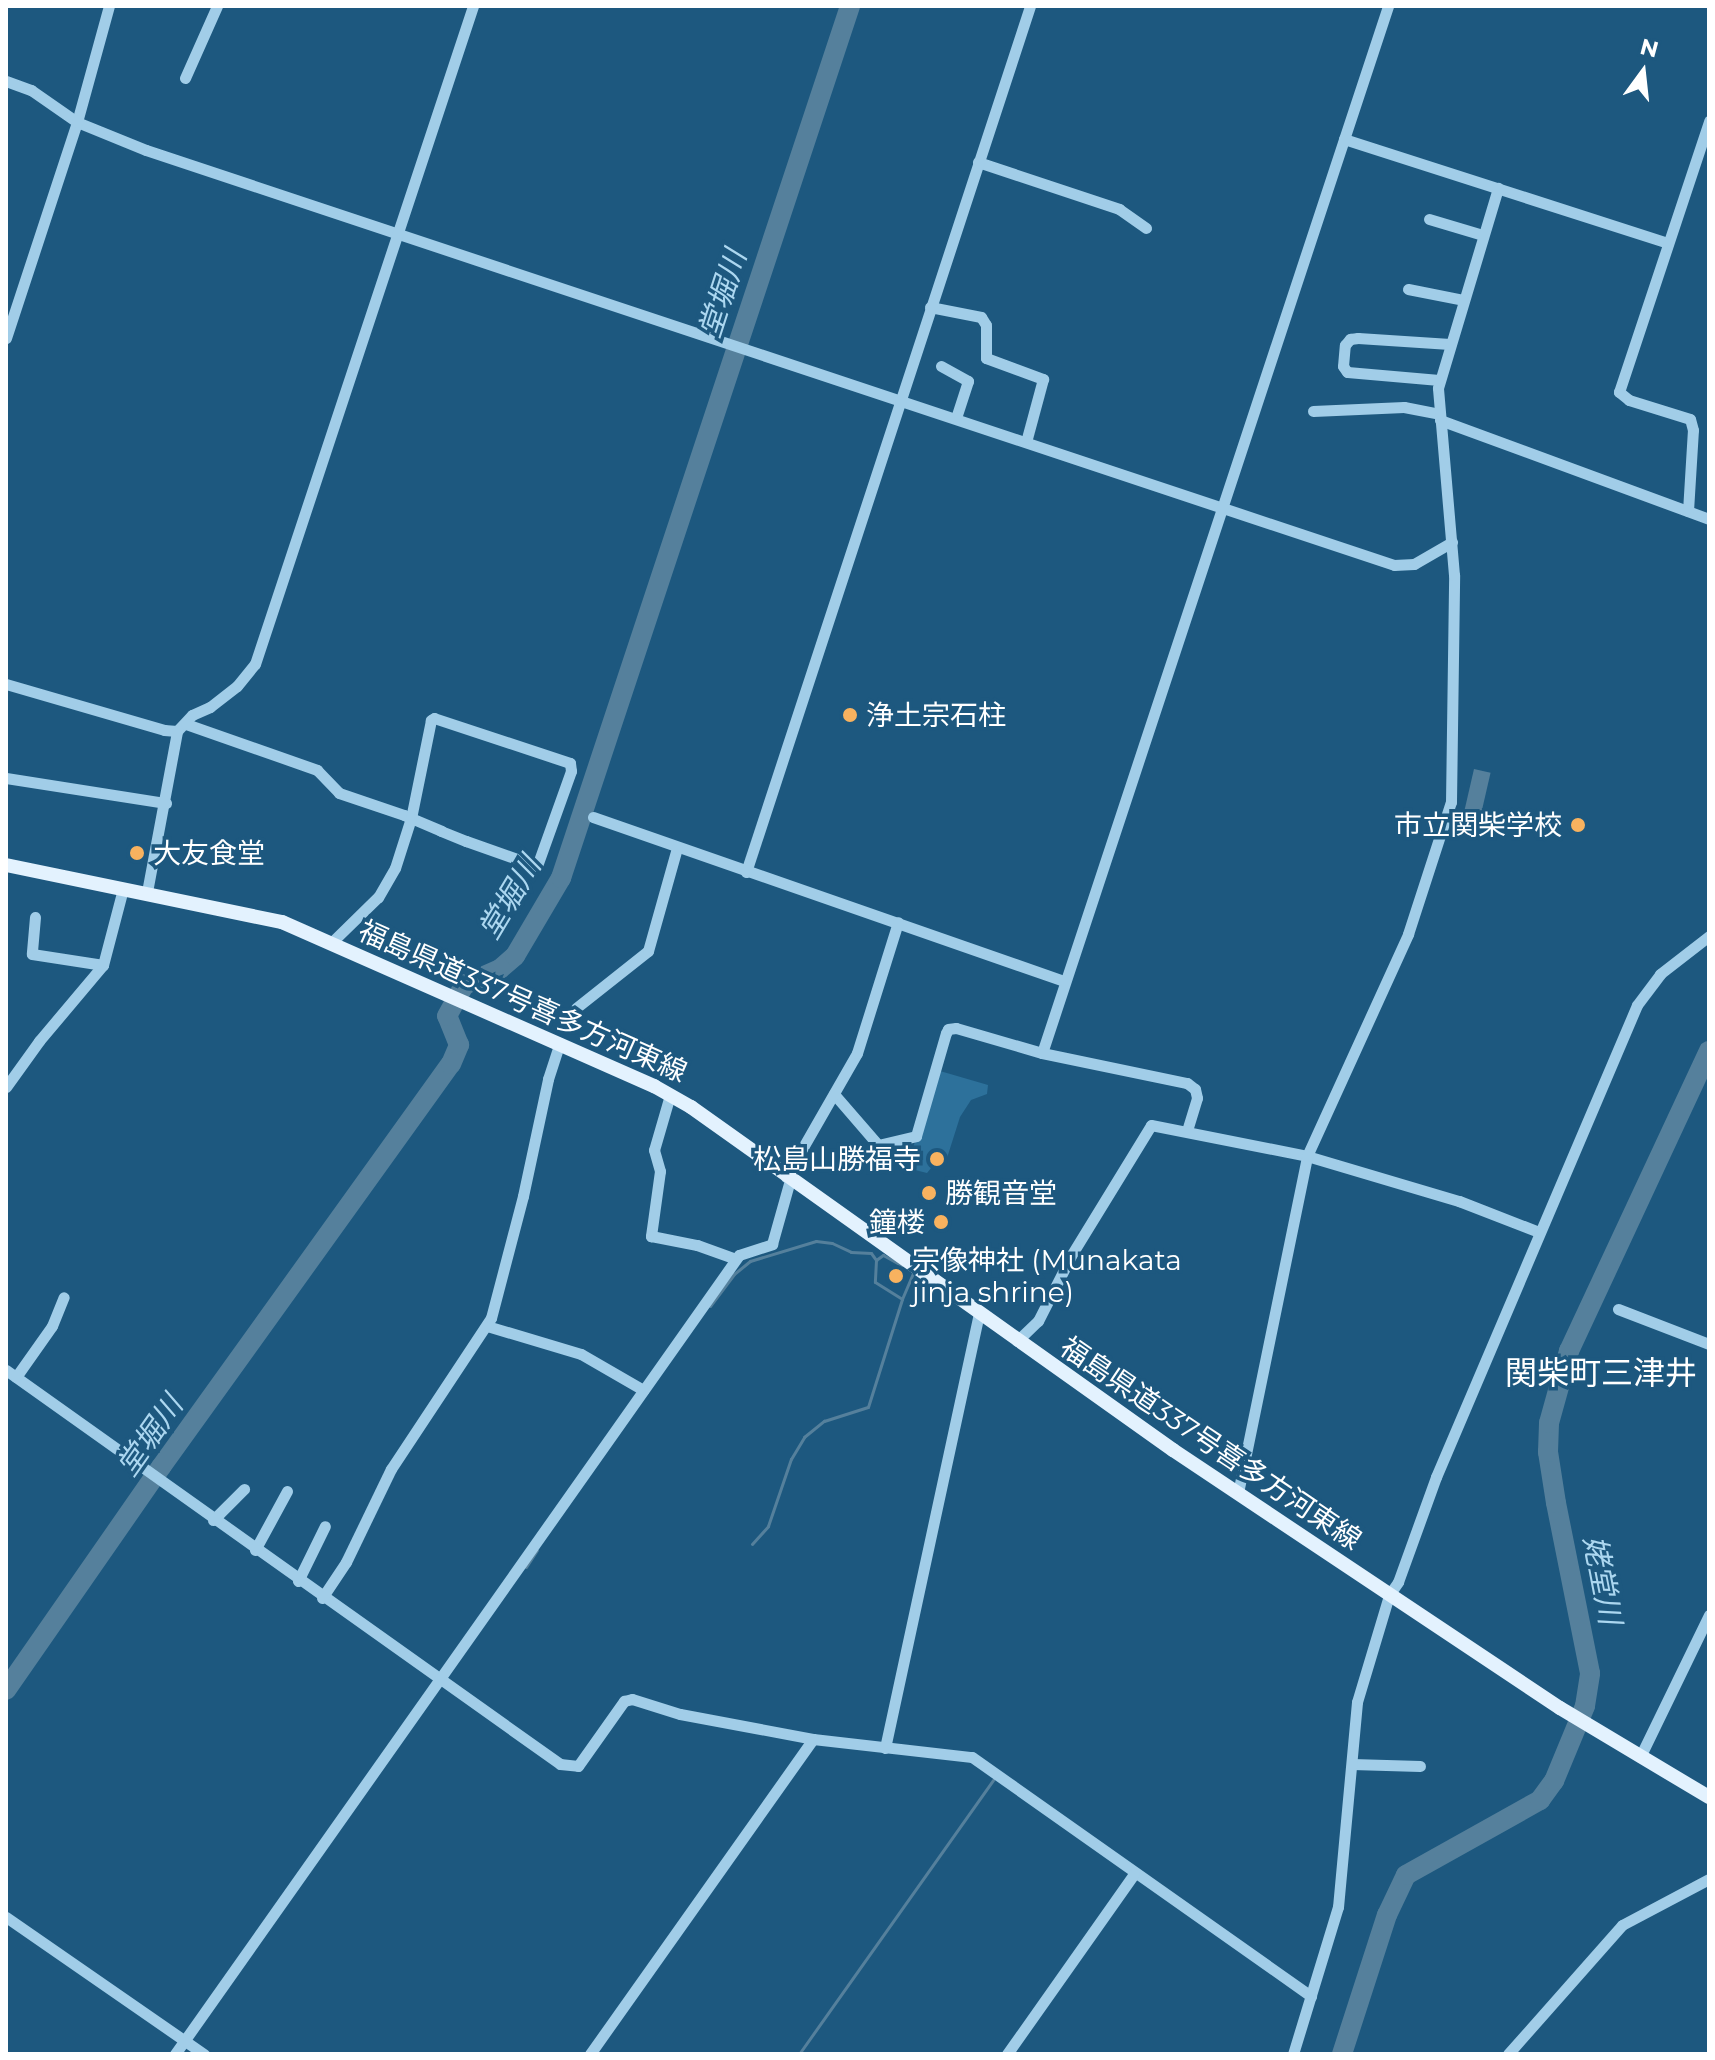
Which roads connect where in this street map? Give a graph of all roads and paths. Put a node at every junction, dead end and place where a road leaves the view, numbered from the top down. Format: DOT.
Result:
graph roads {
  1 [pos="109,6"];
  2 [pos="217,6"];
  3 [pos="473,6"];
  4 [pos="1030,6"];
  5 [pos="1388,6"];
  6 [pos="185,78"];
  7 [pos="6,81"];
  8 [pos="1709,121"];
  9 [pos="77,122"];
  10 [pos="1344,139"];
  11 [pos="978,162"];
  12 [pos="1498,188"];
  13 [pos="1429,219"];
  14 [pos="1146,228"];
  15 [pos="398,233"];
  16 [pos="1483,235"];
  17 [pos="1667,243"];
  18 [pos="1408,289"];
  19 [pos="1463,300"];
  20 [pos="930,307"];
  21 [pos="6,338"];
  22 [pos="1450,344"];
  23 [pos="941,366"];
  24 [pos="1439,380"];
  25 [pos="900,399"];
  26 [pos="1313,411"];
  27 [pos="1440,417"];
  28 [pos="956,418"];
  29 [pos="1026,442"];
  30 [pos="1221,509"];
  31 [pos="1688,511"];
  32 [pos="1709,519"];
  33 [pos="1452,542"];
  34 [pos="6,684"];
  35 [pos="182,727"];
  36 [pos="6,778"];
  37 [pos="166,803"];
  38 [pos="593,817"];
  39 [pos="411,818"];
  40 [pos="677,848"];
  41 [pos="6,865"];
  42 [pos="746,872"];
  43 [pos="123,889"];
  44 [pos="147,892"];
  45 [pos="35,917"];
  46 [pos="898,922"];
  47 [pos="1709,936"];
  48 [pos="331,943"];
  49 [pos="103,965"];
  50 [pos="1064,981"];
  51 [pos="576,1008"];
  52 [pos="560,1043"];
  53 [pos="1042,1053"];
  54 [pos="6,1087"];
  55 [pos="834,1094"];
  56 [pos="670,1095"];
  57 [pos="1187,1131"];
  58 [pos="1307,1156"];
  59 [pos="788,1179"];
  60 [pos="1539,1232"];
  61 [pos="736,1259"];
  62 [pos="64,1297"];
  63 [pos="1618,1309"];
  64 [pos="979,1315"];
  65 [pos="487,1326"];
  66 [pos="1017,1341"];
  67 [pos="1709,1344"];
  68 [pos="11,1374"];
  69 [pos="643,1390"];
  70 [pos="244,1489"];
  71 [pos="287,1491"];
  72 [pos="1238,1493"];
  73 [pos="213,1520"];
  74 [pos="325,1526"];
  75 [pos="255,1550"];
  76 [pos="298,1581"];
  77 [pos="1389,1595"];
  78 [pos="322,1598"];
  79 [pos="1709,1615"];
  80 [pos="440,1680"];
  81 [pos="813,1739"];
  82 [pos="885,1748"];
  83 [pos="1640,1757"];
  84 [pos="1352,1764"];
  85 [pos="1420,1766"];
  86 [pos="1709,1797"];
  87 [pos="1134,1874"];
  88 [pos="1709,1879"];
  89 [pos="6,1917"];
  90 [pos="1311,1996"];
  91 [pos="185,2040"];
  92 [pos="175,2054"];
  93 [pos="204,2054"];
  94 [pos="590,2054"];
  95 [pos="1007,2054"];
  96 [pos="1293,2054"];
  97 [pos="1508,2054"];
  1 -- 9 [label="street"];
  2 -- 6 [label="street"];
  3 -- 15 [label="street"];
  4 -- 11 [label="street"];
  5 -- 10 [label="street"];
  7 -- 9 [label="street"];
  8 -- 17 [label="street"];
  9 -- 15 [label="street"];
  9 -- 21 [label="street"];
  10 -- 12 [label="street"];
  10 -- 30 [label="street"];
  11 -- 14 [label="street"];
  11 -- 20 [label="street"];
  12 -- 16 [label="street"];
  12 -- 17 [label="street"];
  13 -- 16 [label="street"];
  15 -- 25 [label="street"];
  15 -- 35 [label="street"];
  16 -- 19 [label="street"];
  17 -- 31 [label="street"];
  18 -- 19 [label="street"];
  19 -- 22 [label="street"];
  20 -- 25 [label="street"];
  20 -- 29 [label="street"];
  22 -- 24 [label="street"];
  22 -- 24 [label="street"];
  23 -- 28 [label="street"];
  24 -- 27 [label="street"];
  25 -- 28 [label="street"];
  25 -- 42 [label="street"];
  26 -- 27 [label="street"];
  27 -- 31 [label="street"];
  27 -- 33 [label="street"];
  28 -- 29 [label="street"];
  29 -- 30 [label="street"];
  30 -- 33 [label="street"];
  30 -- 50 [label="street"];
  31 -- 32 [label="street"];
  33 -- 58 [label="street"];
  34 -- 35 [label="street"];
  35 -- 37 [label="street"];
  35 -- 39 [label="street"];
  36 -- 37 [label="street"];
  37 -- 44 [label="street"];
  38 -- 40 [label="street"];
  39 -- 39 [label="street"];
  39 -- 48 [label="street"];
  40 -- 42 [label="street"];
  40 -- 51 [label="street"];
  41 -- 43 [label="main road, 福島県道337号喜多方河東線"];
  42 -- 46 [label="street"];
  43 -- 44 [label="main road, 福島県道337号喜多方河東線"];
  43 -- 49 [label="street"];
  44 -- 48 [label="main road, 福島県道337号喜多方河東線"];
  45 -- 49 [label="street"];
  46 -- 50 [label="street"];
  46 -- 55 [label="street"];
  47 -- 60 [label="street"];
  48 -- 52 [label="main road, 福島県道337号喜多方河東線"];
  49 -- 54 [label="street"];
  50 -- 53 [label="street"];
  52 -- 56 [label="main road, 福島県道337号喜多方河東線"];
  52 -- 65 [label="street"];
  53 -- 55 [label="street"];
  53 -- 57 [label="street"];
  55 -- 59 [label="street"];
  56 -- 59 [label="main road, 福島県道337号喜多方河東線"];
  56 -- 61 [label="street"];
  57 -- 58 [label="street"];
  57 -- 66 [label="street"];
  58 -- 60 [label="street"];
  58 -- 72 [label="street"];
  59 -- 61 [label="street"];
  59 -- 64 [label="main road, 福島県道337号喜多方河東線"];
  60 -- 77 [label="street"];
  61 -- 69 [label="street"];
  62 -- 68 [label="street"];
  63 -- 67 [label="street"];
  64 -- 66 [label="main road, 福島県道337号喜多方河東線"];
  64 -- 82 [label="street"];
  65 -- 69 [label="street"];
  65 -- 78 [label="street"];
  66 -- 72 [label="main road, 福島県道337号喜多方河東線"];
  68 -- 73 [label="street"];
  69 -- 80 [label="street"];
  70 -- 73 [label="street"];
  71 -- 75 [label="street"];
  72 -- 77 [label="main road, 福島県道337号喜多方河東線"];
  73 -- 75 [label="street"];
  74 -- 76 [label="street"];
  75 -- 76 [label="street"];
  76 -- 78 [label="street"];
  77 -- 83 [label="main road, 福島県道337号喜多方河東線"];
  77 -- 84 [label="street"];
  78 -- 80 [label="street"];
  79 -- 83 [label="street"];
  80 -- 81 [label="street"];
  80 -- 91 [label="street"];
  81 -- 82 [label="street"];
  81 -- 94 [label="street"];
  82 -- 87 [label="street"];
  83 -- 86 [label="main road, 福島県道337号喜多方河東線"];
  84 -- 85 [label="street"];
  84 -- 90 [label="street"];
  87 -- 90 [label="street"];
  87 -- 95 [label="street"];
  88 -- 97 [label="street"];
  89 -- 91 [label="street"];
  90 -- 96 [label="street"];
  91 -- 92 [label="street"];
  91 -- 93 [label="street"];
}
